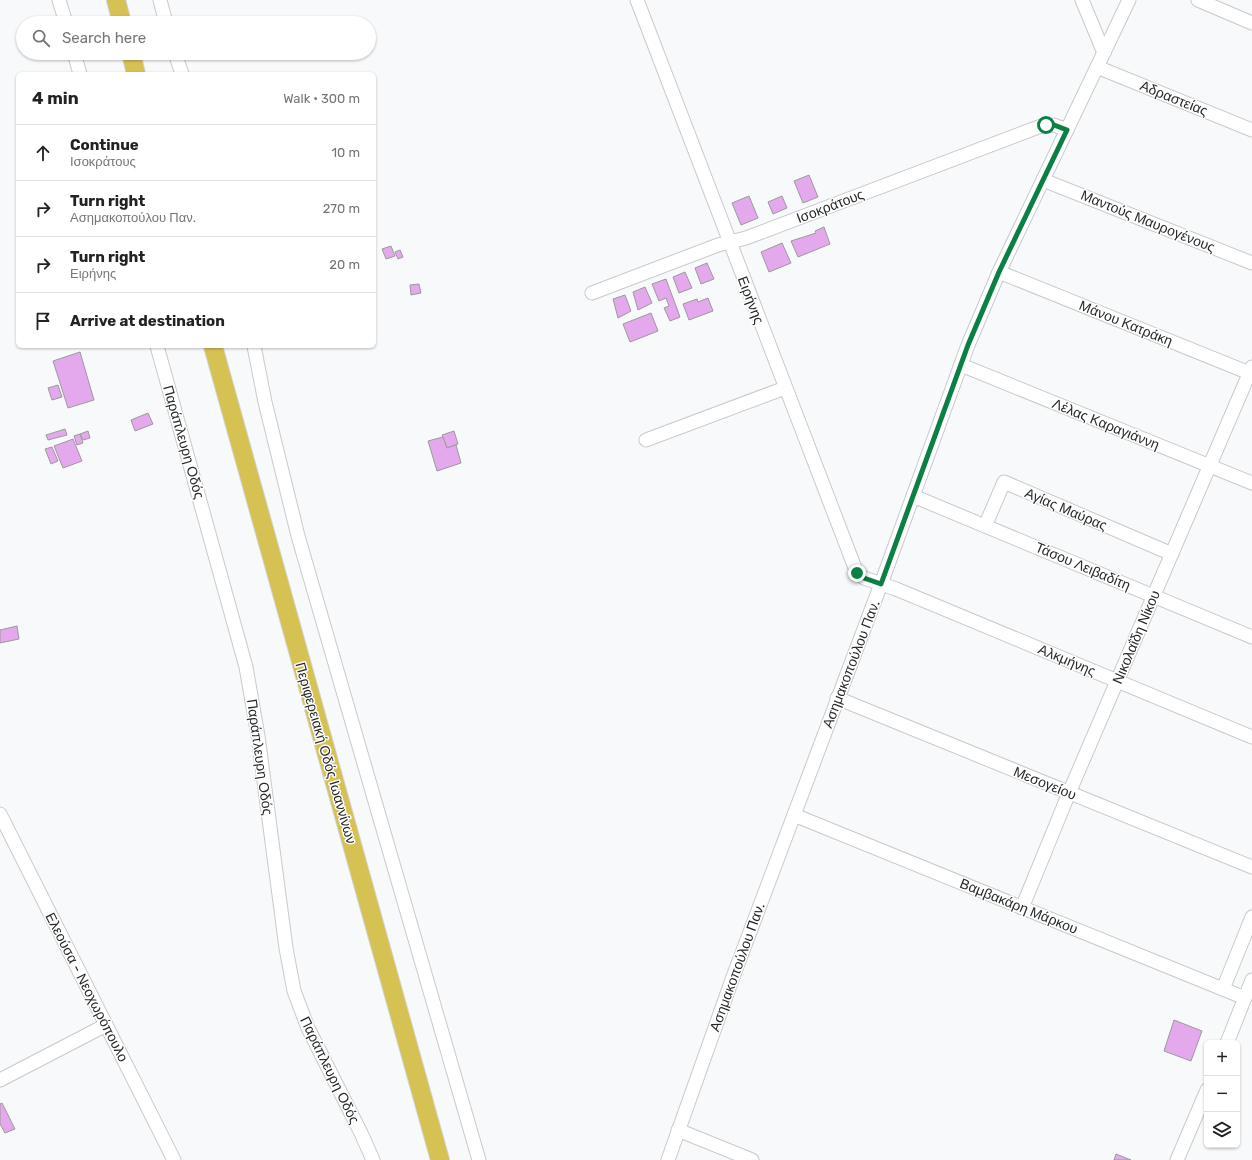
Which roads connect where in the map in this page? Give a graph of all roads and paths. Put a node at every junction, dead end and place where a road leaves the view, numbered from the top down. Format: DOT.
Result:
graph roads {
  1 [pos="59,0"];
  2 [pos="116,0"];
  3 [pos="160,0"];
  4 [pos="637,0"];
  5 [pos="1082,0"];
  6 [pos="1129,0"];
  7 [pos="1198,0"];
  8 [pos="64,16"];
  9 [pos="120,16"];
  10 [pos="164,16"];
  11 [pos="1252,23"];
  12 [pos="1104,53"];
  13 [pos="76,60"];
  14 [pos="133,60"];
  15 [pos="177,60"];
  16 [pos="1097,67"];
  17 [pos="79,72"];
  18 [pos="136,72"];
  19 [pos="181,72"];
  20 [pos="1067,130"];
  21 [pos="1252,130"];
  22 [pos="1043,180"];
  23 [pos="729,242"];
  24 [pos="1252,263"];
  25 [pos="999,272"];
  26 [pos="592,293"];
  27 [pos="158,348"];
  28 [pos="214,348"];
  29 [pos="254,348"];
  30 [pos="961,365"];
  31 [pos="1251,371"];
  32 [pos="785,388"];
  33 [pos="646,440"];
  34 [pos="1210,466"];
  35 [pos="1252,483"];
  36 [pos="914,496"];
  37 [pos="985,526"];
  38 [pos="1172,554"];
  39 [pos="881,584"];
  40 [pos="1154,596"];
  41 [pos="1252,638"];
  42 [pos="1117,681"];
  43 [pos="838,698"];
  44 [pos="1252,737"];
  45 [pos="1069,793"];
  46 [pos="0,814"];
  47 [pos="794,815"];
  48 [pos="1252,867"];
  49 [pos="1022,908"];
  50 [pos="1252,917"];
  51 [pos="1252,980"];
  52 [pos="1223,989"];
  53 [pos="1245,998"];
  54 [pos="106,1025"];
  55 [pos="1228,1040"];
  56 [pos="0,1080"];
  57 [pos="1204,1097"];
  58 [pos="678,1130"];
  59 [pos="174,1160"];
  60 [pos="373,1160"];
  61 [pos="440,1160"];
  62 [pos="478,1160"];
  63 [pos="668,1160"];
  64 [pos="752,1160"];
  65 [pos="1177,1160"];
  1 -- 8 [label="street"];
  2 -- 9 [label="highway"];
  3 -- 10 [label="street"];
  4 -- 23 [label="street, Ειρήνης"];
  5 -- 12 [label="street"];
  6 -- 12 [label="street, Ασημακοπούλου Παν."];
  7 -- 11 [label="street"];
  12 -- 16 [label="street, Ασημακοπούλου Παν."];
  13 -- 17 [label="street"];
  14 -- 18 [label="highway"];
  15 -- 19 [label="street"];
  16 -- 20 [label="street, Ασημακοπούλου Παν."];
  16 -- 21 [label="street, Αδραστείας"];
  20 -- 22 [label="street, Ασημακοπούλου Παν."];
  20 -- 23 [label="street, Ισοκράτους"];
  22 -- 24 [label="street, Μαντούς Μαυρογένους"];
  22 -- 25 [label="street, Ασημακοπούλου Παν."];
  23 -- 26 [label="street, Ισοκράτους"];
  23 -- 32 [label="street, Ειρήνης"];
  25 -- 30 [label="street, Ασημακοπούλου Παν."];
  25 -- 31 [label="street, Μάνου Κατράκη"];
  27 -- 60 [label="street, Παράπλευρη Οδός"];
  28 -- 61 [label="highway, Περιφερειακή Οδός Ιωαννίνων"];
  29 -- 62 [label="street"];
  30 -- 34 [label="street, Λέλας Καραγιάννη"];
  30 -- 36 [label="street, Ασημακοπούλου Παν."];
  31 -- 34 [label="street, Νικολαΐδη Νίκου"];
  32 -- 33 [label="street"];
  32 -- 39 [label="street, Ειρήνης"];
  34 -- 35 [label="street, Λέλας Καραγιάννη"];
  34 -- 38 [label="street, Νικολαΐδη Νίκου"];
  36 -- 37 [label="street, Τάσου Λειβαδίτη"];
  36 -- 39 [label="street, Ασημακοπούλου Παν."];
  37 -- 38 [label="street, Αγίας Μαύρας"];
  37 -- 40 [label="street, Τάσου Λειβαδίτη"];
  38 -- 40 [label="street, Νικολαΐδη Νίκου"];
  39 -- 42 [label="street, Αλκμήνης"];
  39 -- 43 [label="street, Ασημακοπούλου Παν."];
  40 -- 41 [label="street, Τάσου Λειβαδίτη"];
  40 -- 42 [label="street, Νικολαΐδη Νίκου"];
  42 -- 44 [label="street, Αλκμήνης"];
  42 -- 45 [label="street, Νικολαΐδη Νίκου"];
  43 -- 45 [label="street, Μεσογείου"];
  43 -- 47 [label="street, Ασημακοπούλου Παν."];
  45 -- 48 [label="street, Μεσογείου"];
  45 -- 49 [label="street, Νικολαΐδη Νίκου"];
  46 -- 54 [label="street, Ελεούσα - Νεοχωρόπουλο"];
  47 -- 49 [label="street, Βαμβακάρη Μάρκου"];
  47 -- 58 [label="street, Ασημακοπούλου Παν."];
  49 -- 52 [label="street, Βαμβακάρη Μάρκου"];
  50 -- 52 [label="street"];
  51 -- 53 [label="street"];
  52 -- 53 [label="street, Βαμβακάρη Μάρκου"];
  53 -- 55 [label="street"];
  54 -- 56 [label="street"];
  54 -- 59 [label="street, Ελεούσα - Νεοχωρόπουλο"];
  57 -- 65 [label="street"];
  58 -- 63 [label="street, Ασημακοπούλου Παν."];
  58 -- 64 [label="street"];
}
